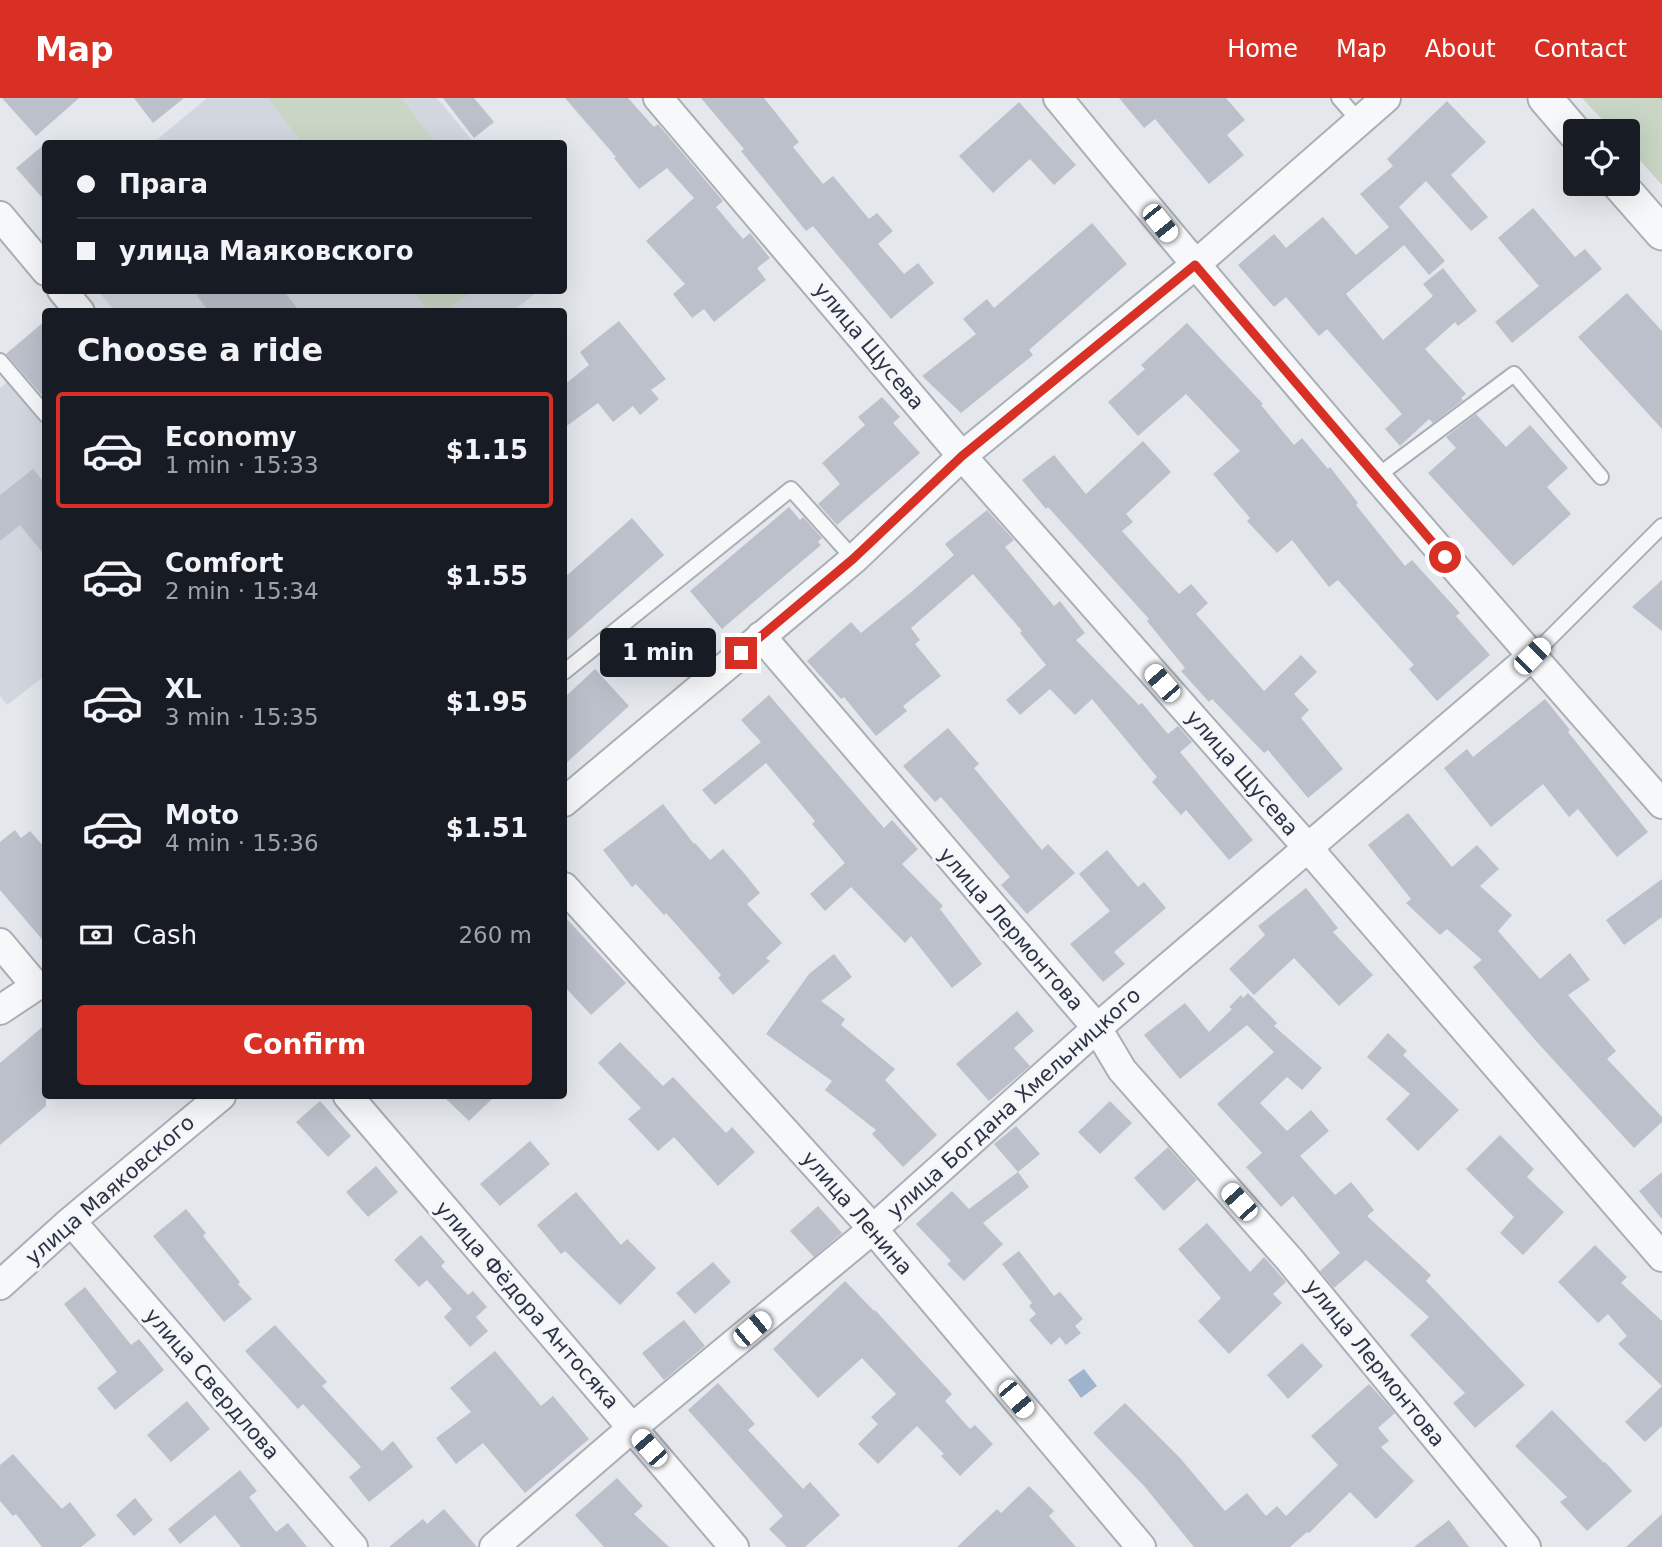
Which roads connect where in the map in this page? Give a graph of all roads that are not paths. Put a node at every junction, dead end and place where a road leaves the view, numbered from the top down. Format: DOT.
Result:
graph roads {
  1 [pos="658,98"];
  2 [pos="1058,98"];
  3 [pos="1339,98"];
  4 [pos="1386,98"];
  5 [pos="1545,98"];
  6 [pos="1563,119"];
  7 [pos="1360,122"];
  8 [pos="1630,196"];
  9 [pos="0,216"];
  10 [pos="1662,233"];
  11 [pos="1195,265"];
  12 [pos="42,266"];
  13 [pos="65,294"];
  14 [pos="77,308"];
  15 [pos="0,361"];
  16 [pos="42,410"];
  17 [pos="962,456"];
  18 [pos="1376,477"];
  19 [pos="1601,477"];
  20 [pos="1662,526"];
  21 [pos="853,559"];
  22 [pos="761,636"];
  23 [pos="1532,656"];
  24 [pos="567,670"];
  25 [pos="567,800"];
  26 [pos="1662,804"];
  27 [pos="1308,848"];
  28 [pos="567,890"];
  29 [pos="0,943"];
  30 [pos="0,1010"];
  31 [pos="1097,1028"];
  32 [pos="210,1099"];
  33 [pos="351,1099"];
  34 [pos="72,1221"];
  35 [pos="873,1229"];
  36 [pos="1662,1257"];
  37 [pos="0,1285"];
  38 [pos="632,1428"];
  39 [pos="353,1547"];
  40 [pos="494,1547"];
  41 [pos="734,1547"];
  42 [pos="1141,1547"];
  43 [pos="1526,1547"];
  1 -- 17 [label="street, улица Щусева"];
  2 -- 11 [label="street"];
  3 -- 7 [label="lane"];
  4 -- 7 [label="street"];
  5 -- 6 [label="street"];
  7 -- 11 [label="street"];
  8 -- 10 [label="street"];
  9 -- 12 [label="street"];
  11 -- 17 [label="street"];
  11 -- 18 [label="street"];
  13 -- 14 [label="street"];
  15 -- 16 [label="lane"];
  17 -- 21 [label="street"];
  17 -- 27 [label="street, улица Щусева"];
  18 -- 19 [label="lane"];
  18 -- 23 [label="street"];
  20 -- 23 [label="lane"];
  21 -- 22 [label="street"];
  21 -- 24 [label="lane"];
  22 -- 25 [label="street"];
  22 -- 31 [label="street, улица Лермонтова"];
  23 -- 26 [label="street"];
  23 -- 27 [label="street, улица Богдана Хмельницкого"];
  27 -- 31 [label="street, улица Богдана Хмельницкого"];
  27 -- 36 [label="street, улица Щусева"];
  28 -- 35 [label="street, улица Ленина"];
  29 -- 30 [label="street"];
  31 -- 35 [label="street, улица Богдана Хмельницкого"];
  31 -- 43 [label="street, улица Лермонтова"];
  32 -- 34 [label="street, улица Маяковского"];
  33 -- 38 [label="street, улица Фёдора Антосяка"];
  34 -- 37 [label="street, улица Маяковского"];
  34 -- 39 [label="street, улица Свердлова"];
  35 -- 38 [label="street, улица Богдана Хмельницкого"];
  35 -- 42 [label="street, улица Ленина"];
  38 -- 40 [label="street, улица Богдана Хмельницкого"];
  38 -- 41 [label="street, улица Фёдора Антосяка"];
}
